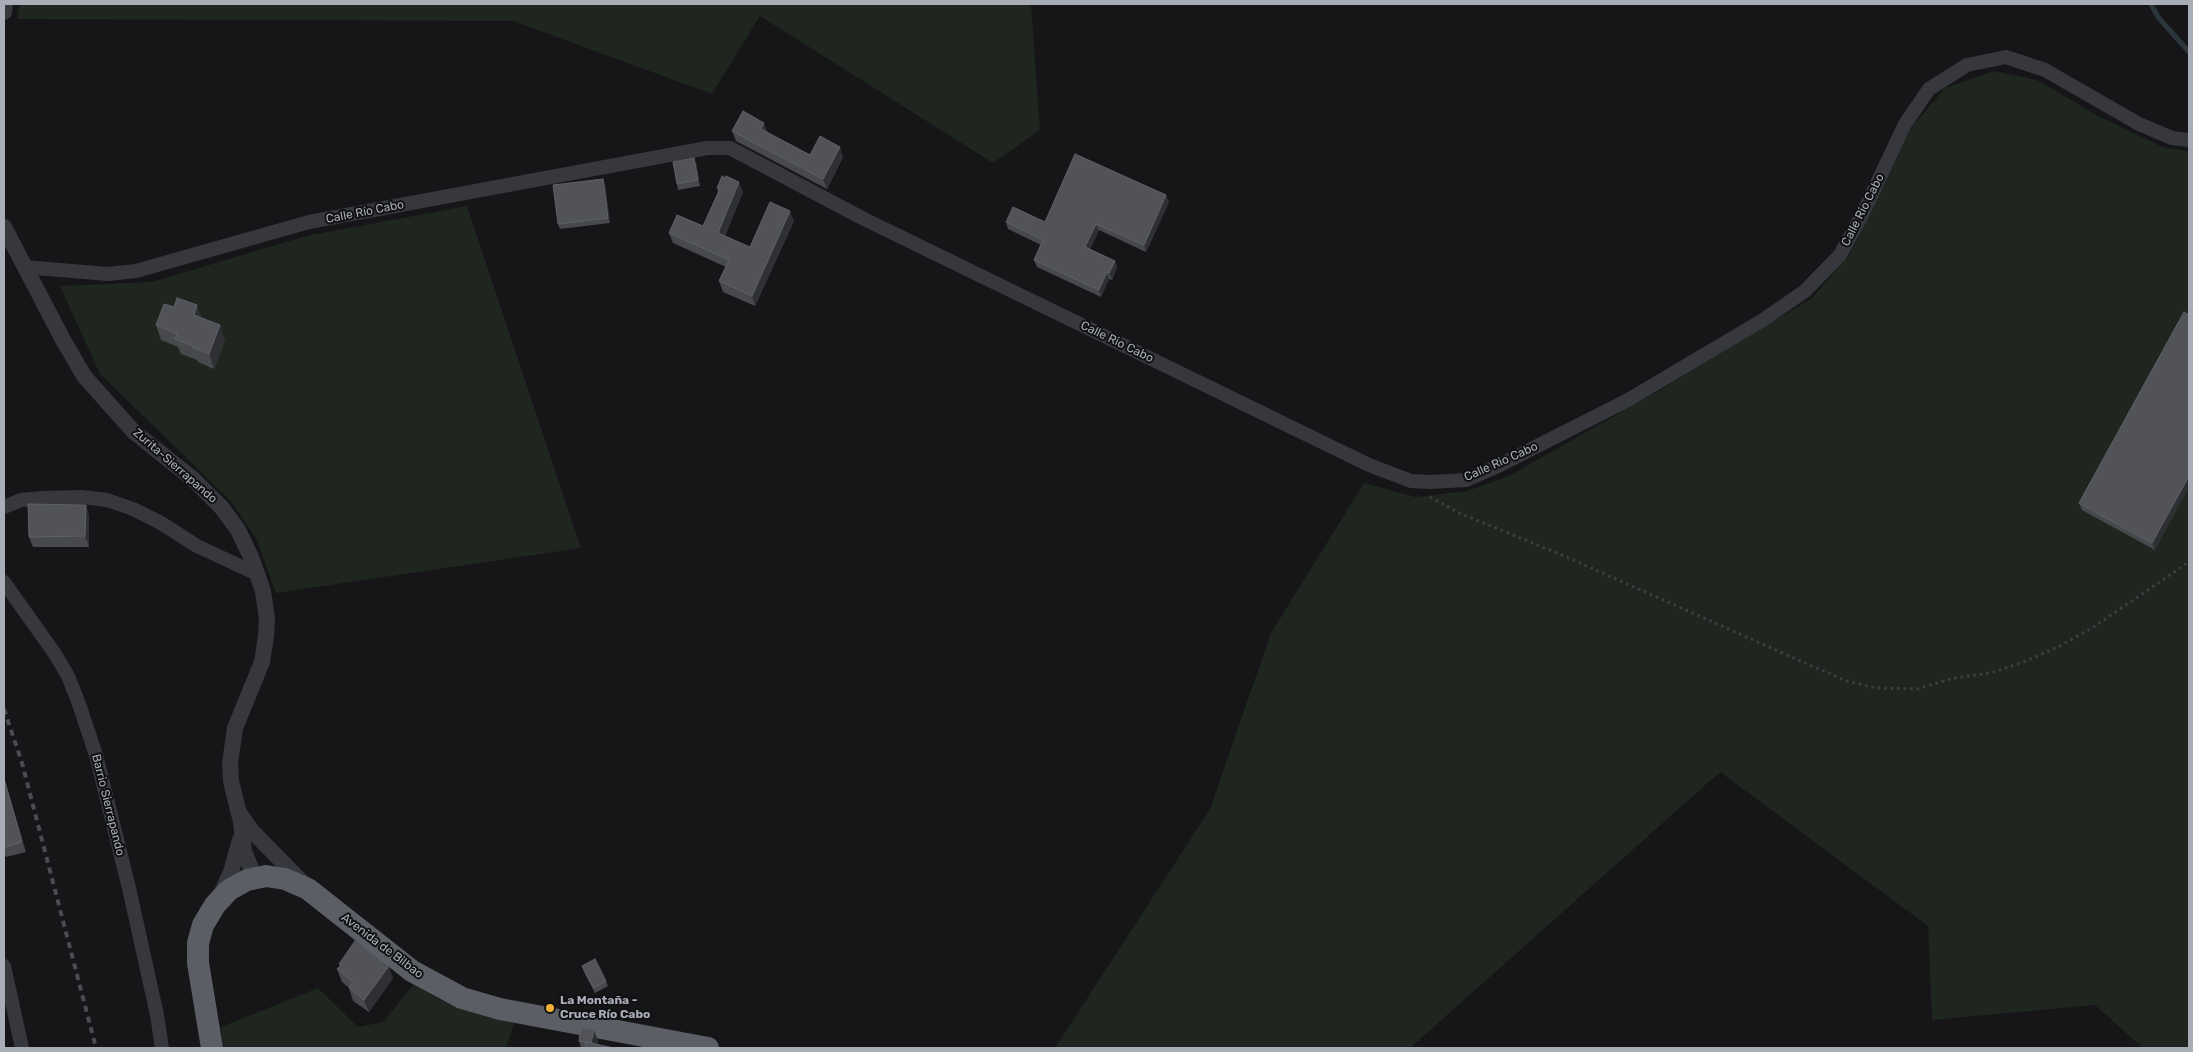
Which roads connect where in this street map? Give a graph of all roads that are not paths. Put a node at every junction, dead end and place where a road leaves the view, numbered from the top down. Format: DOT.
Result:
graph roads {
  1 [pos="5,4"];
  2 [pos="4,12"];
  3 [pos="2189,140"];
  4 [pos="707,148"];
  5 [pos="4,227"];
  6 [pos="24,267"];
  7 [pos="4,507"];
  8 [pos="258,574"];
  9 [pos="4,582"];
  10 [pos="244,823"];
  11 [pos="257,877"];
  12 [pos="319,897"];
  13 [pos="215,905"];
  14 [pos="4,966"];
  15 [pos="22,1048"];
  16 [pos="162,1048"];
  17 [pos="212,1048"];
  18 [pos="708,1048"];
  1 -- 2 [label="street"];
  3 -- 4 [label="street, Calle Rio Cabo"];
  4 -- 6 [label="street, Calle Río Cabo"];
  5 -- 6 [label="street, Zurita-Sierrapando"];
  6 -- 8 [label="street, Zurita-Sierrapando"];
  7 -- 8 [label="street"];
  8 -- 10 [label="street, Zurita-Sierrapando"];
  9 -- 16 [label="street, Barrio Sierrapando"];
  10 -- 11 [label="street, Zurita-Sierrapando"];
  10 -- 12 [label="street"];
  10 -- 13 [label="street, Zurita-Sierrapando"];
  11 -- 12 [label="highway, Avenida de Bilbao"];
  11 -- 13 [label="highway, Avenida de Bilbao"];
  12 -- 18 [label="highway, Avenida de Bilbao"];
  13 -- 17 [label="highway, Avenida de Bilbao"];
  14 -- 15 [label="street"];
}
